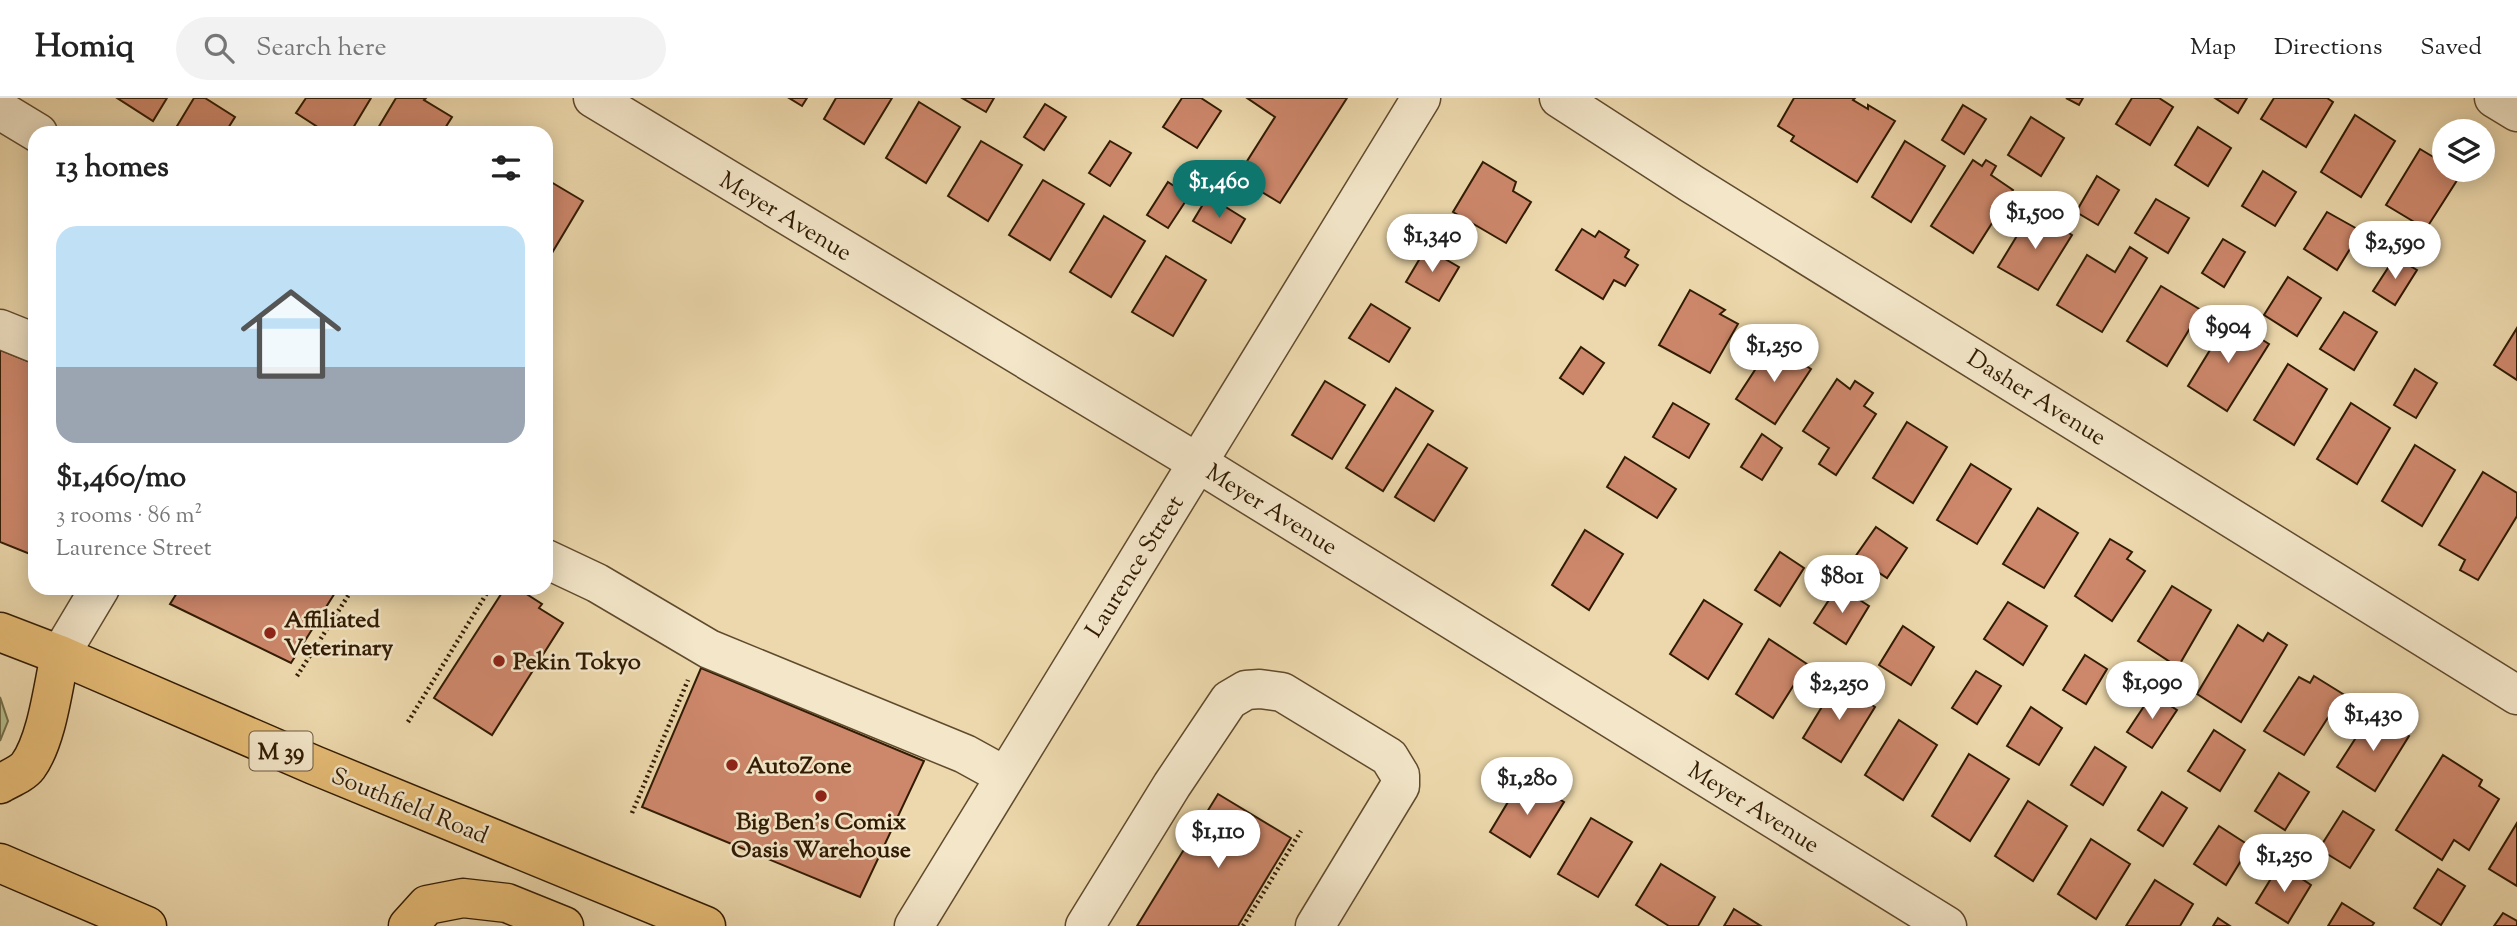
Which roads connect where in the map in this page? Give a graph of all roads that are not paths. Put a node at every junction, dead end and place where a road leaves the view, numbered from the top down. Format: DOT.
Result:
graph roads {
  1 [pos="593,98"];
  2 [pos="1421,98"];
  3 [pos="1559,98"];
  4 [pos="2494,98"];
  5 [pos="0,110"];
  6 [pos="2517,112"];
  7 [pos="28,127"];
  8 [pos="0,329"];
  9 [pos="28,340"];
  10 [pos="1198,463"];
  11 [pos="553,562"];
  12 [pos="96,595"];
  13 [pos="0,632"];
  14 [pos="60,655"];
  15 [pos="2517,695"];
  16 [pos="1005,776"];
  17 [pos="0,784"];
  18 [pos="0,863"];
  19 [pos="147,926"];
  20 [pos="408,926"];
  21 [pos="564,926"];
  22 [pos="706,926"];
  23 [pos="914,926"];
  24 [pos="1085,926"];
  25 [pos="1315,926"];
  26 [pos="1947,926"];
  1 -- 10 [label="street, Meyer Avenue"];
  2 -- 10 [label="street, Laurence Street"];
  3 -- 15 [label="street, Dasher Avenue"];
  4 -- 6 [label="street"];
  5 -- 7 [label="street"];
  8 -- 9 [label="street"];
  10 -- 16 [label="street, Laurence Street"];
  10 -- 26 [label="street, Meyer Avenue"];
  11 -- 16 [label="street"];
  12 -- 14 [label="street"];
  13 -- 14 [label="highway, Southfield Road / M 39"];
  14 -- 17 [label="highway"];
  14 -- 22 [label="highway, Southfield Road / M 39"];
  16 -- 23 [label="street, Laurence Street"];
  18 -- 19 [label="highway"];
  20 -- 21 [label="highway"];
  24 -- 25 [label="street"];
}
